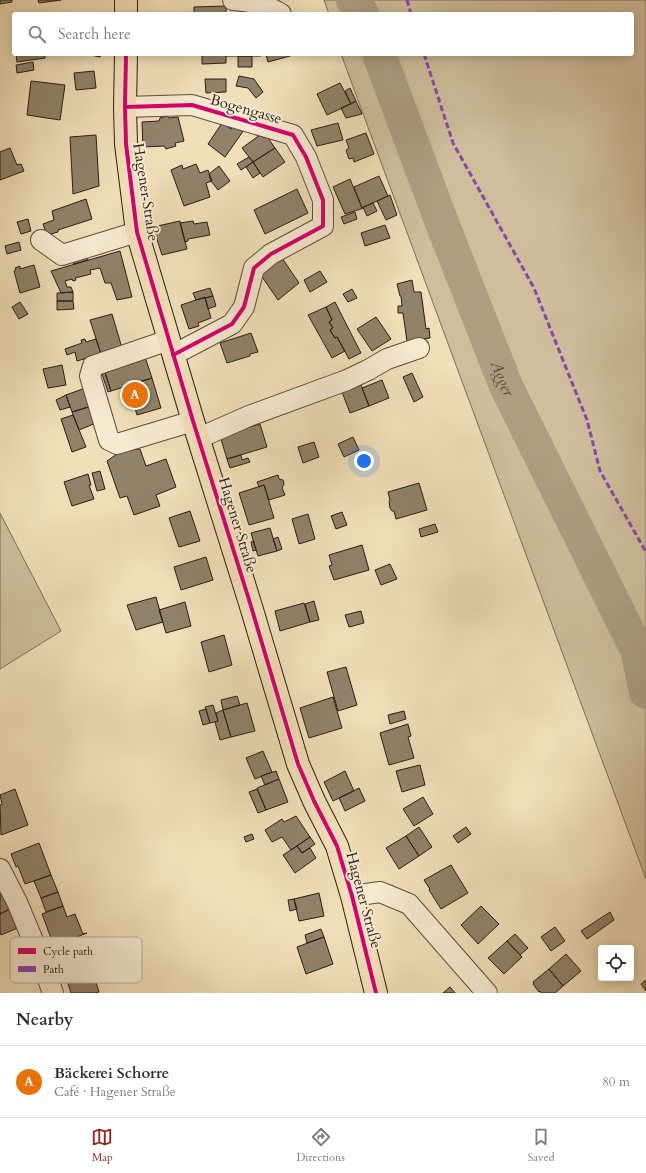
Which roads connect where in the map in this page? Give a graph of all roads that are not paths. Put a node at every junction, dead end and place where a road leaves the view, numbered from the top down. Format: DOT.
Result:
graph roads {
  1 [pos="126,0"];
  2 [pos="233,0"];
  3 [pos="126,12"];
  4 [pos="279,12"];
  5 [pos="126,56"];
  6 [pos="125,107"];
  7 [pos="137,232"];
  8 [pos="41,240"];
  9 [pos="171,348"];
  10 [pos="419,348"];
  11 [pos="196,430"];
  12 [pos="0,869"];
  13 [pos="352,896"];
  14 [pos="32,937"];
  15 [pos="50,983"];
  16 [pos="53,993"];
  17 [pos="376,993"];
  18 [pos="487,993"];
  1 -- 3 [label="main road"];
  2 -- 4 [label="street"];
  5 -- 6 [label="main road, Hagener Straße"];
  6 -- 7 [label="main road, Hagener Straße"];
  6 -- 9 [label="street, Bogengasse"];
  7 -- 8 [label="street"];
  7 -- 9 [label="main road, Hagener Straße"];
  9 -- 11 [label="main road, Hagener Straße"];
  9 -- 11 [label="street"];
  10 -- 11 [label="street"];
  11 -- 13 [label="main road, Hagener Straße"];
  12 -- 14 [label="street"];
  13 -- 17 [label="main road, Hagener Straße"];
  13 -- 18 [label="street"];
  15 -- 16 [label="street"];
}
